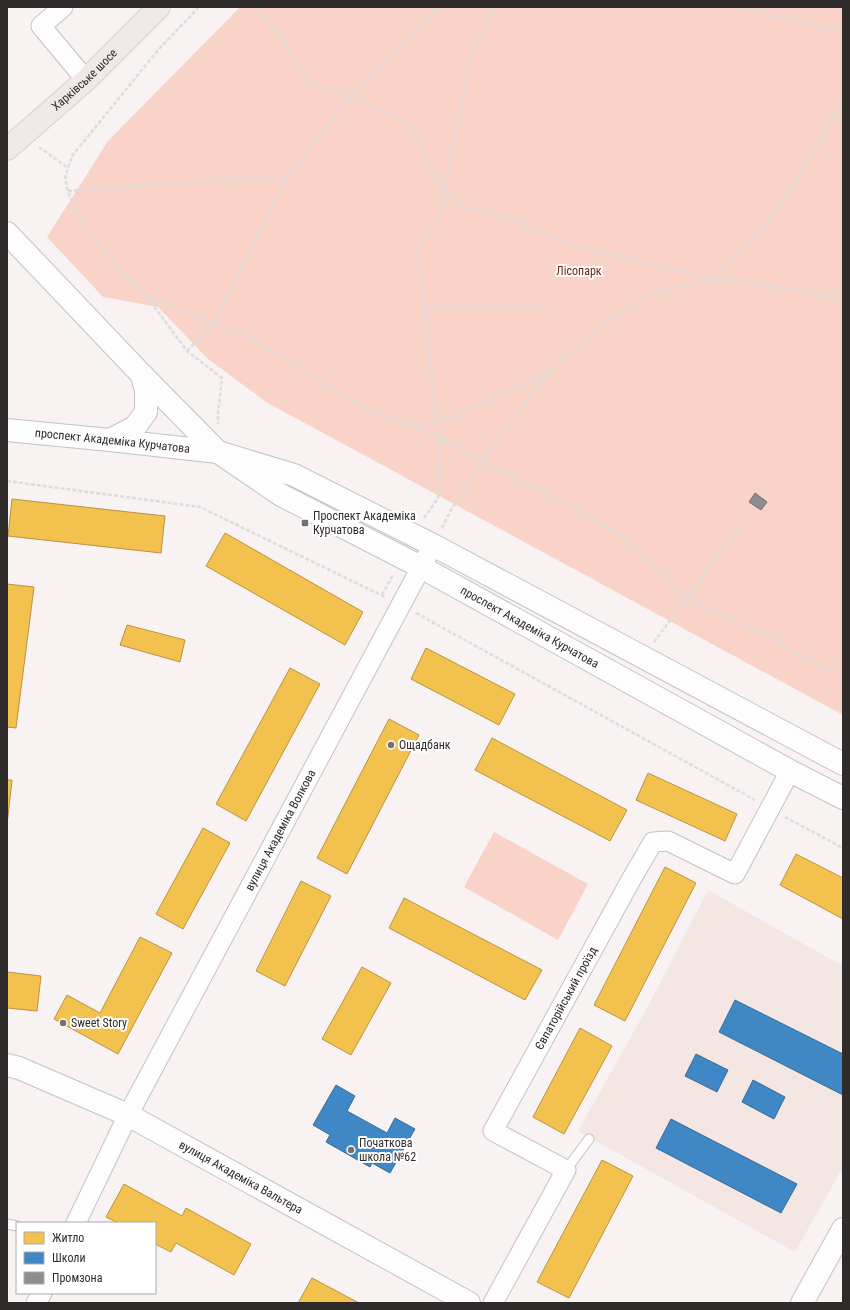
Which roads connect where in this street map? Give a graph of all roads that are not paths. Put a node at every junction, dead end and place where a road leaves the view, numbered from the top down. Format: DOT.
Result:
graph roads {
  1 [pos="64,7"];
  2 [pos="159,7"];
  3 [pos="86,80"];
  4 [pos="15,142"];
  5 [pos="7,232"];
  6 [pos="142,375"];
  7 [pos="7,430"];
  8 [pos="110,440"];
  9 [pos="218,452"];
  10 [pos="433,545"];
  11 [pos="421,568"];
  12 [pos="843,764"];
  13 [pos="790,770"];
  14 [pos="843,798"];
  15 [pos="7,1065"];
  16 [pos="128,1115"];
  17 [pos="589,1139"];
  18 [pos="566,1170"];
  19 [pos="76,1222"];
  20 [pos="843,1229"];
  21 [pos="41,1294"];
  22 [pos="36,1303"];
  23 [pos="470,1303"];
  24 [pos="493,1303"];
  25 [pos="802,1303"];
  1 -- 3 [label="street"];
  2 -- 3 [label="main road, Харківське шосе"];
  3 -- 4 [label="main road, Харківське шосе"];
  5 -- 6 [label="street"];
  6 -- 8 [label="street"];
  6 -- 9 [label="street"];
  7 -- 8 [label="street, проспект Академіка Курчатова"];
  8 -- 9 [label="street, проспект Академіка Курчатова"];
  9 -- 10 [label="street, проспект Академіка Курчатова"];
  9 -- 11 [label="street, проспект Академіка Курчатова"];
  10 -- 11 [label="street, вулиця Академіка Волкова"];
  10 -- 12 [label="street, проспект Академіка Курчатова"];
  11 -- 13 [label="street, проспект Академіка Курчатова"];
  11 -- 16 [label="street, вулиця Академіка Волкова"];
  13 -- 14 [label="street, проспект Академіка Курчатова"];
  13 -- 18 [label="street, Євпаторійський проїзд"];
  15 -- 16 [label="street, вулиця Академіка Вальтера"];
  16 -- 19 [label="street, вулиця Академіка Волкова"];
  16 -- 23 [label="street, вулиця Академіка Вальтера"];
  17 -- 18 [label="lane"];
  18 -- 24 [label="street"];
  20 -- 25 [label="street"];
  21 -- 22 [label="street"];
}
